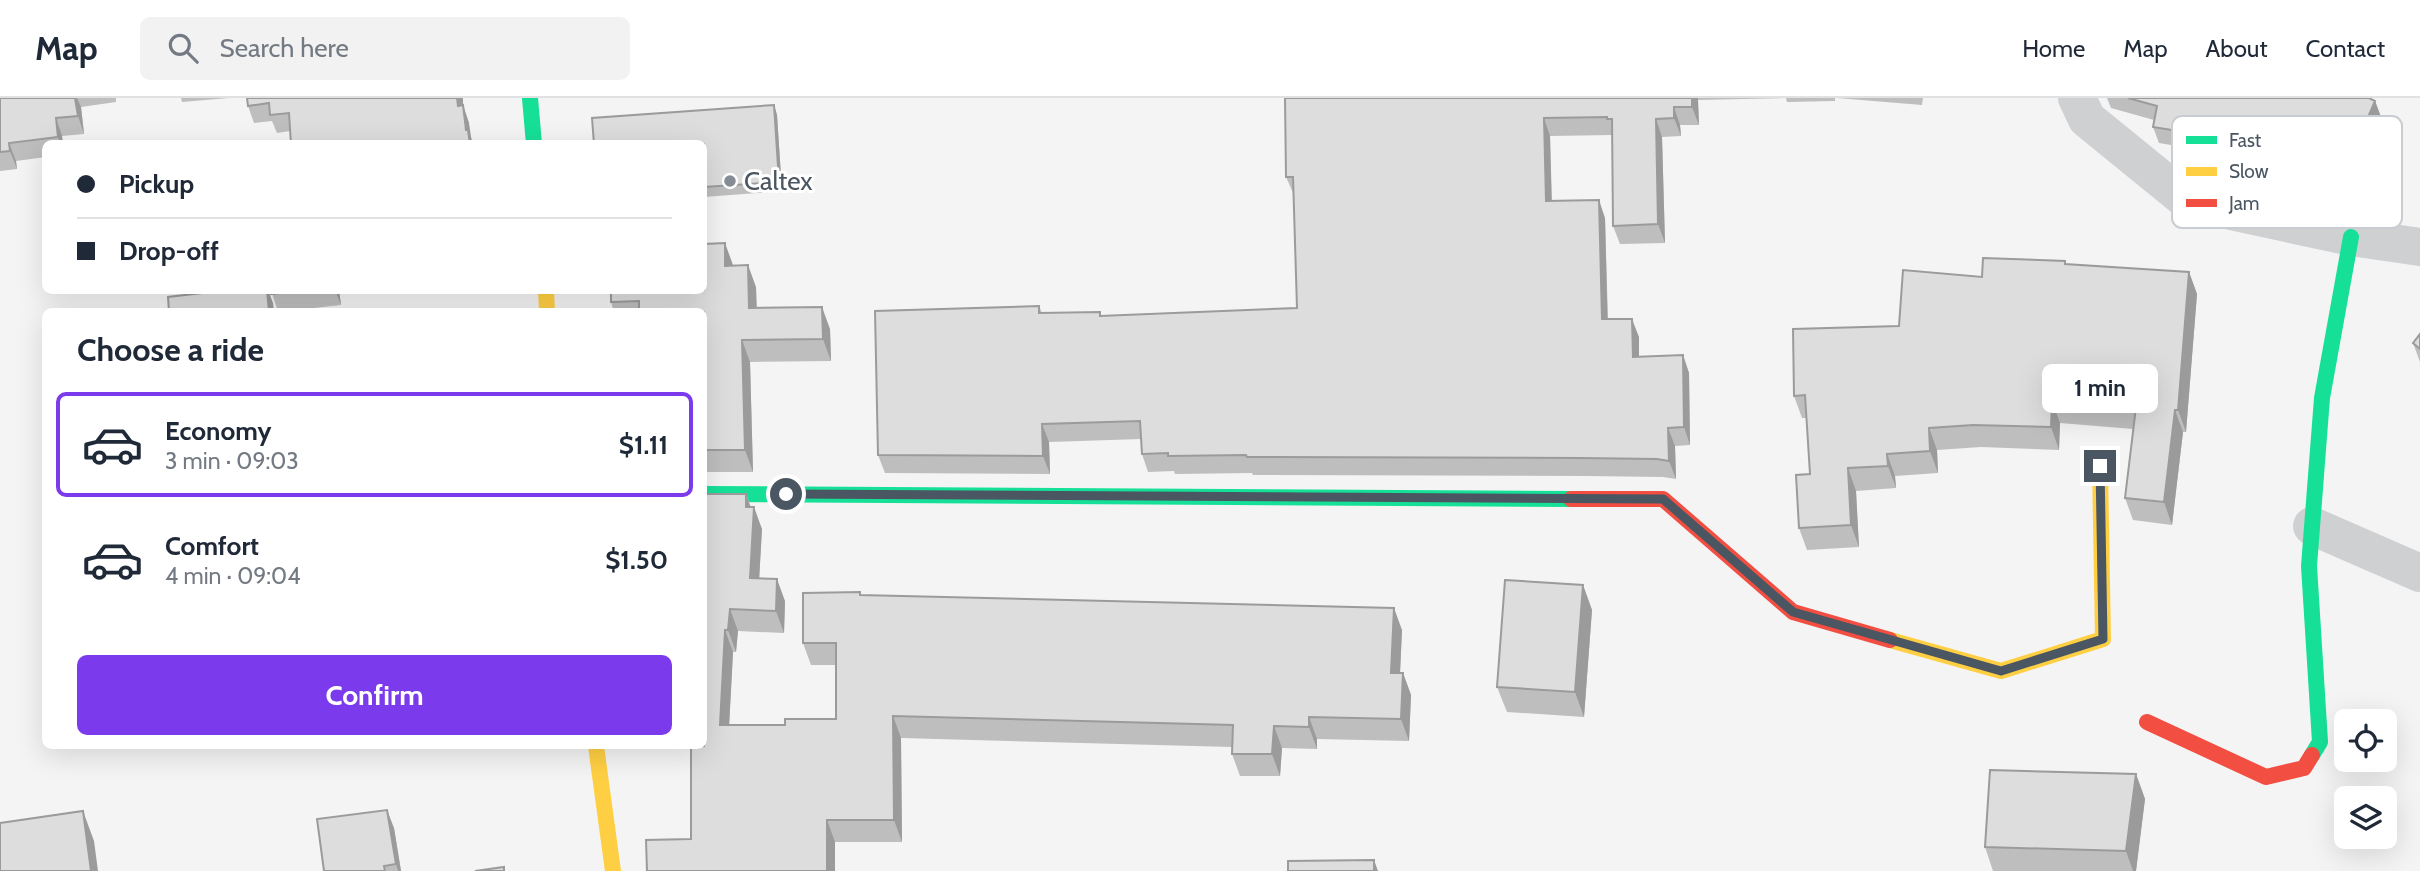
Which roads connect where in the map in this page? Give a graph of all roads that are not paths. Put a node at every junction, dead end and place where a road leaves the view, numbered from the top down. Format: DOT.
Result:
graph roads {
  1 [pos="530,98"];
  2 [pos="2077,98"];
  3 [pos="534,140"];
  4 [pos="2172,188"];
  5 [pos="2309,228"];
  6 [pos="2351,237"];
  7 [pos="2420,247"];
  8 [pos="2100,466"];
  9 [pos="707,494"];
  10 [pos="2312,526"];
  11 [pos="2420,573"];
  12 [pos="2147,722"];
  13 [pos="596,749"];
  14 [pos="613,871"];
  1 -- 3 [label="street"];
  2 -- 4 [label="street"];
  5 -- 6 [label="street"];
  6 -- 7 [label="street"];
  6 -- 10 [label="street"];
  8 -- 9 [label="street"];
  10 -- 11 [label="street"];
  10 -- 12 [label="street"];
  13 -- 14 [label="street"];
}
